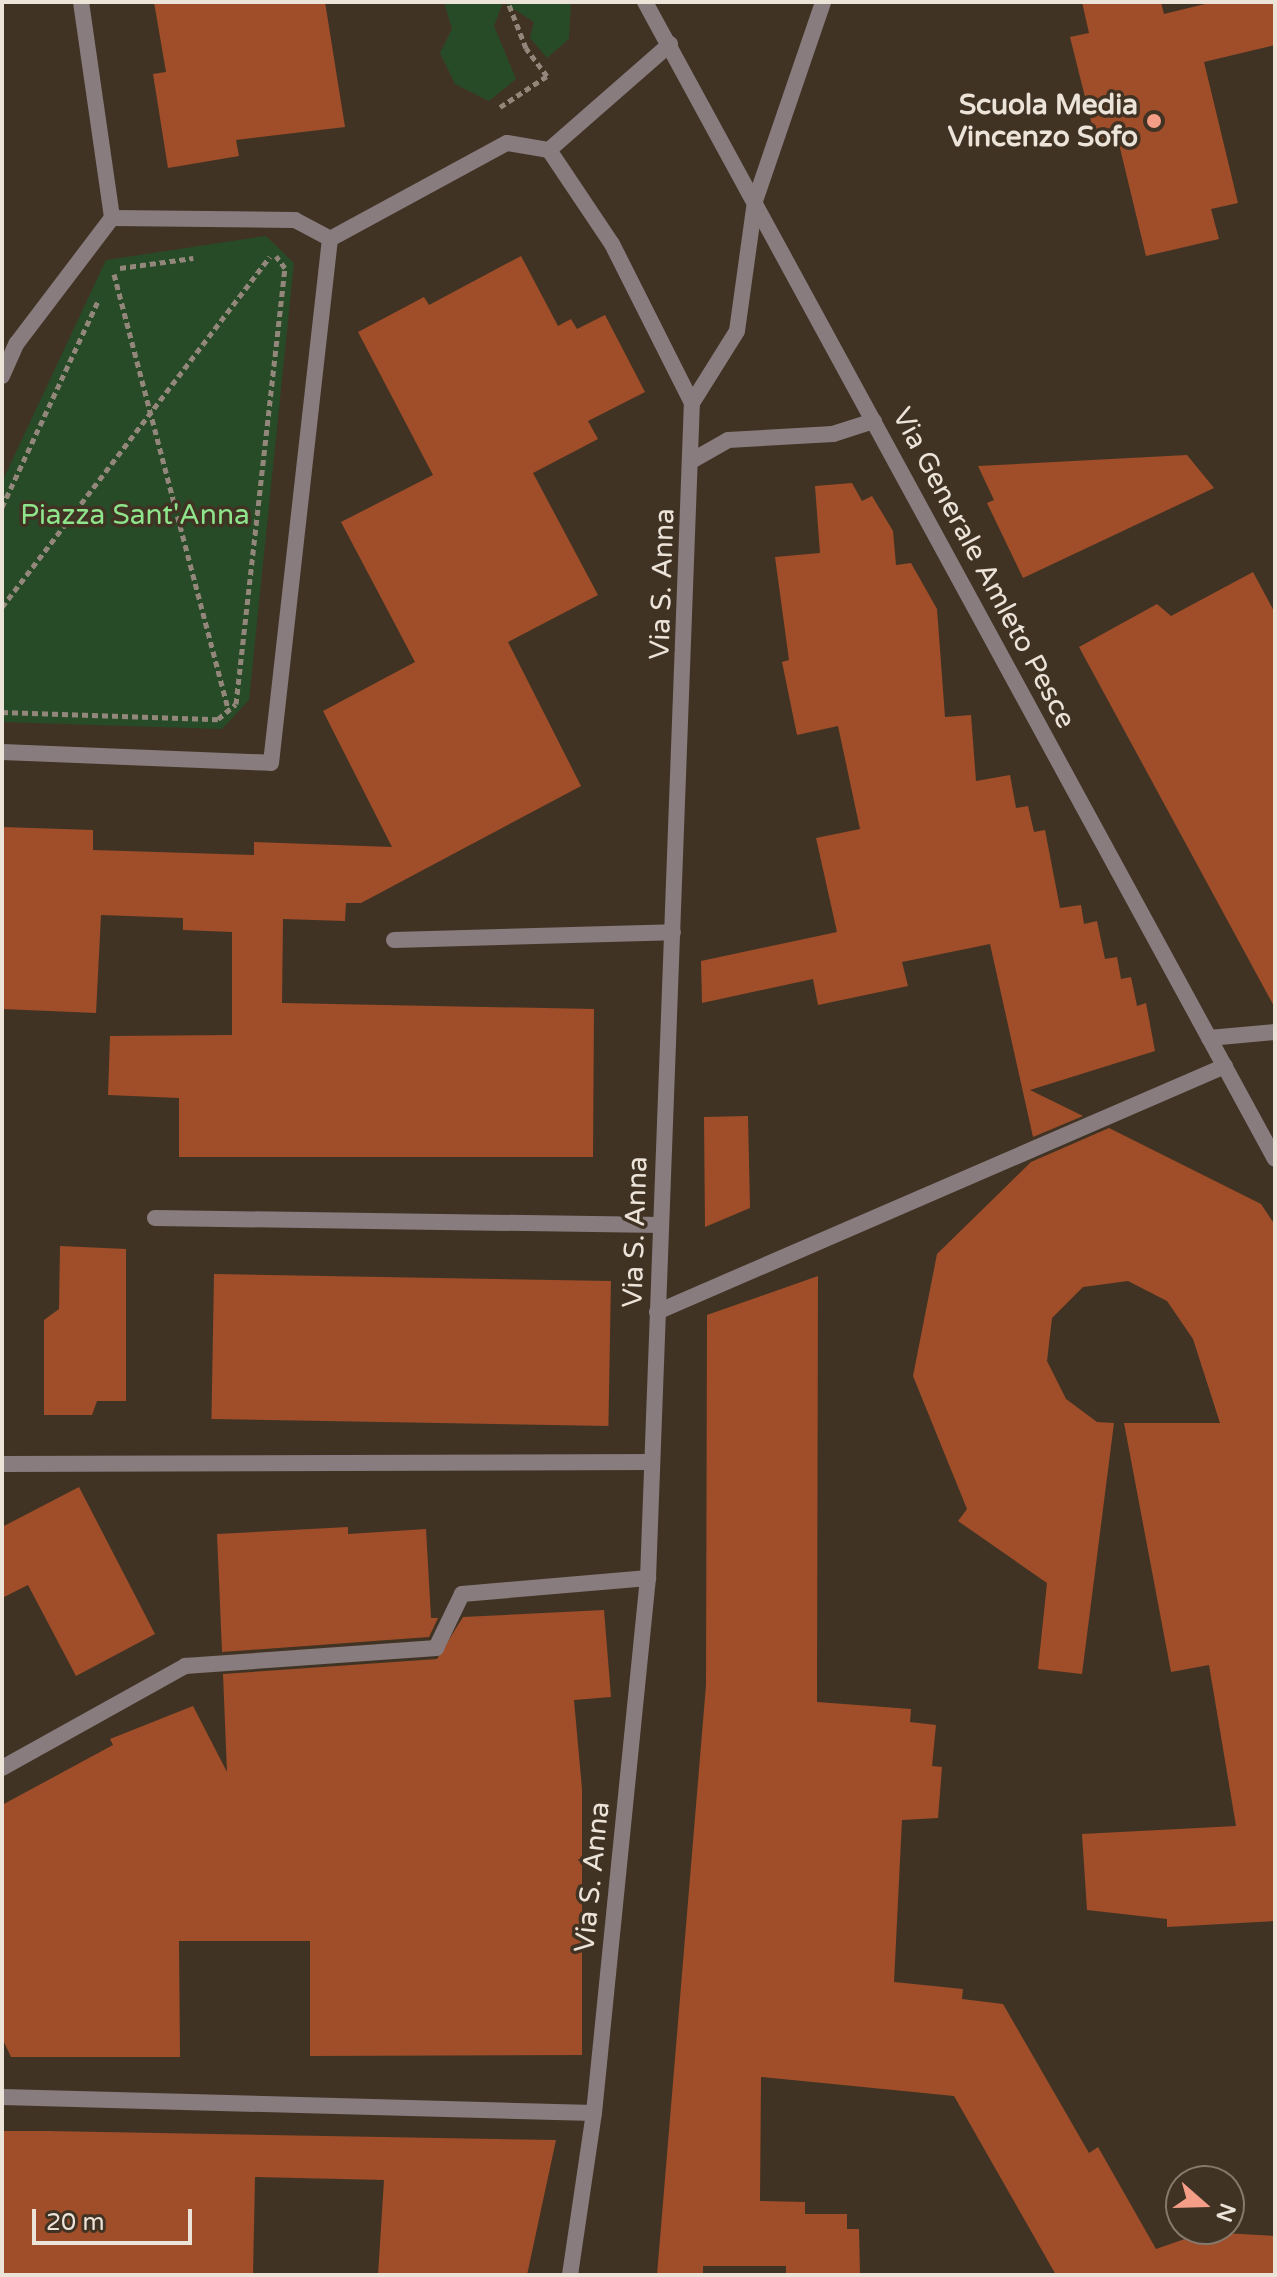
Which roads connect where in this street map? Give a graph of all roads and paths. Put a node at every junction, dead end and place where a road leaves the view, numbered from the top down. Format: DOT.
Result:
graph roads {
  1 [pos="81,2"];
  2 [pos="508,2"];
  3 [pos="645,2"];
  4 [pos="823,2"];
  5 [pos="670,44"];
  6 [pos="507,143"];
  7 [pos="549,150"];
  8 [pos="755,201"];
  9 [pos="112,218"];
  10 [pos="330,239"];
  11 [pos="260,249"];
  12 [pos="274,253"];
  13 [pos="201,257"];
  14 [pos="113,269"];
  15 [pos="106,283"];
  16 [pos="100,297"];
  17 [pos="2,376"];
  18 [pos="692,403"];
  19 [pos="150,413"];
  20 [pos="874,421"];
  21 [pos="693,460"];
  22 [pos="2,507"];
  23 [pos="2,607"];
  24 [pos="228,710"];
  25 [pos="2,712"];
  26 [pos="2,752"];
  27 [pos="673,932"];
  28 [pos="394,940"];
  29 [pos="1275,1032"];
  30 [pos="1209,1038"];
  31 [pos="1225,1066"];
  32 [pos="1275,1159"];
  33 [pos="155,1218"];
  34 [pos="661,1225"];
  35 [pos="657,1312"];
  36 [pos="651,1462"];
  37 [pos="2,1464"];
  38 [pos="648,1578"];
  39 [pos="2,1768"];
  40 [pos="2,2097"];
  41 [pos="594,2113"];
  42 [pos="570,2275"];
  1 -- 9 [label="street"];
  2 -- 6 [label="path"];
  3 -- 5 [label="street, Via Generale Amleto Pesce"];
  4 -- 8 [label="street"];
  5 -- 7 [label="street"];
  5 -- 8 [label="street, Via Generale Amleto Pesce"];
  6 -- 7 [label="street"];
  6 -- 10 [label="street"];
  7 -- 18 [label="street"];
  8 -- 18 [label="street"];
  8 -- 20 [label="street, Via Generale Amleto Pesce"];
  9 -- 10 [label="street"];
  9 -- 17 [label="street"];
  10 -- 26 [label="street"];
  11 -- 12 [label="path"];
  12 -- 19 [label="path"];
  12 -- 24 [label="path"];
  13 -- 14 [label="path"];
  14 -- 15 [label="path"];
  14 -- 19 [label="path"];
  16 -- 22 [label="path"];
  18 -- 21 [label="street, Via S. Anna"];
  19 -- 23 [label="path"];
  19 -- 24 [label="path"];
  20 -- 21 [label="street"];
  20 -- 30 [label="street, Via Generale Amleto Pesce"];
  21 -- 27 [label="street, Via S. Anna"];
  24 -- 25 [label="path"];
  27 -- 28 [label="street"];
  27 -- 34 [label="street, Via S. Anna"];
  29 -- 30 [label="street"];
  30 -- 31 [label="street, Via Generale Amleto Pesce"];
  31 -- 32 [label="street, Via Generale Amleto Pesce"];
  31 -- 35 [label="street"];
  33 -- 34 [label="street"];
  34 -- 35 [label="street, Via S. Anna"];
  35 -- 36 [label="street, Via S. Anna"];
  36 -- 37 [label="street"];
  36 -- 38 [label="street, Via S. Anna"];
  38 -- 39 [label="street"];
  38 -- 41 [label="street, Via S. Anna"];
  40 -- 41 [label="street"];
  41 -- 42 [label="street, Via S. Anna"];
}
